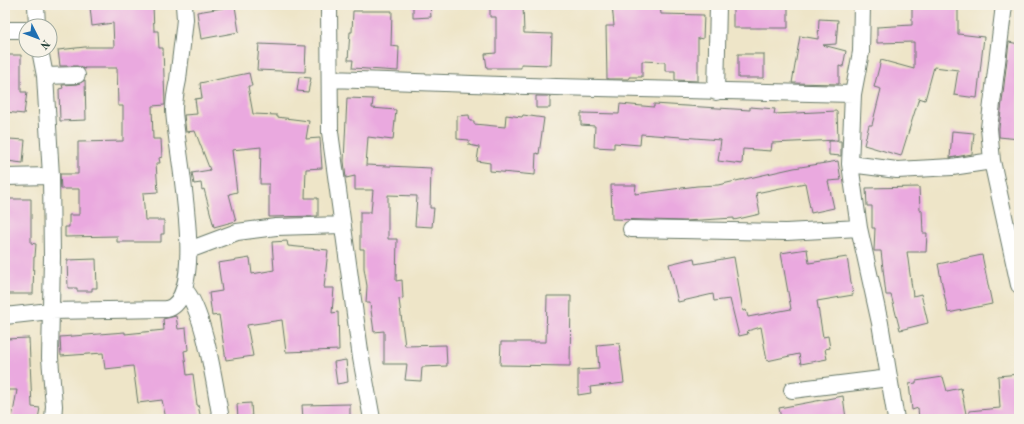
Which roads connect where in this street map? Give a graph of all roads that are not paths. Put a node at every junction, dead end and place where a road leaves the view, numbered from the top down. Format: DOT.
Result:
graph roads {
  1 [pos="36,5"];
  2 [pos="184,5"];
  3 [pos="328,5"];
  4 [pos="718,5"];
  5 [pos="862,5"];
  6 [pos="1004,5"];
  7 [pos="36,18"];
  8 [pos="5,30"];
  9 [pos="18,30"];
  10 [pos="42,58"];
  11 [pos="77,75"];
  12 [pos="45,76"];
  13 [pos="330,79"];
  14 [pos="716,92"];
  15 [pos="853,94"];
  16 [pos="992,161"];
  17 [pos="850,164"];
  18 [pos="51,176"];
  19 [pos="5,177"];
  20 [pos="343,225"];
  21 [pos="859,228"];
  22 [pos="632,229"];
  23 [pos="189,250"];
  24 [pos="1019,285"];
  25 [pos="184,289"];
  26 [pos="50,311"];
  27 [pos="5,316"];
  28 [pos="889,378"];
  29 [pos="792,390"];
  30 [pos="53,419"];
  31 [pos="221,419"];
  32 [pos="372,419"];
  33 [pos="896,419"];
  1 -- 7 [label="street"];
  2 -- 23 [label="street"];
  3 -- 13 [label="street"];
  4 -- 14 [label="street"];
  5 -- 15 [label="street"];
  6 -- 16 [label="street"];
  8 -- 9 [label="street"];
  10 -- 12 [label="street"];
  11 -- 12 [label="street"];
  12 -- 18 [label="street"];
  13 -- 14 [label="street"];
  13 -- 20 [label="street"];
  14 -- 15 [label="street"];
  15 -- 17 [label="street"];
  16 -- 17 [label="street"];
  16 -- 24 [label="street"];
  17 -- 21 [label="street"];
  18 -- 19 [label="street"];
  18 -- 26 [label="street"];
  20 -- 23 [label="street"];
  20 -- 32 [label="street"];
  21 -- 22 [label="street"];
  21 -- 28 [label="street"];
  23 -- 25 [label="street"];
  25 -- 26 [label="street"];
  25 -- 31 [label="street"];
  26 -- 27 [label="street"];
  26 -- 30 [label="street"];
  28 -- 29 [label="street"];
  28 -- 33 [label="street"];
}
